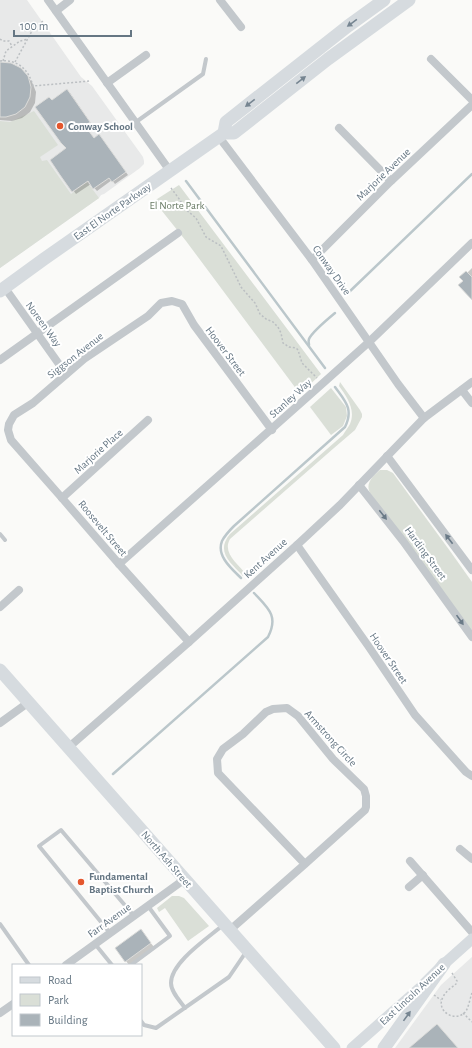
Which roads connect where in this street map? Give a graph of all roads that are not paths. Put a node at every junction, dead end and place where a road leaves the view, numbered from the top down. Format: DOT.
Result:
graph roads {
  1 [pos="48,0"];
  2 [pos="70,0"];
  3 [pos="220,0"];
  4 [pos="384,0"];
  5 [pos="409,0"];
  6 [pos="56,11"];
  7 [pos="240,27"];
  8 [pos="146,55"];
  9 [pos="431,58"];
  10 [pos="206,59"];
  11 [pos="107,83"];
  12 [pos="472,100"];
  13 [pos="472,105"];
  14 [pos="135,123"];
  15 [pos="339,128"];
  16 [pos="222,135"];
  17 [pos="170,171"];
  18 [pos="391,181"];
  19 [pos="178,233"];
  20 [pos="472,243"];
  21 [pos="312,260"];
  22 [pos="2,290"];
  23 [pos="158,306"];
  24 [pos="37,333"];
  25 [pos="369,342"];
  26 [pos="0,360"];
  27 [pos="66,374"];
  28 [pos="472,382"];
  29 [pos="462,390"];
  30 [pos="472,403"];
  31 [pos="424,418"];
  32 [pos="148,420"];
  33 [pos="9,424"];
  34 [pos="272,430"];
  35 [pos="387,456"];
  36 [pos="359,484"];
  37 [pos="62,498"];
  38 [pos="0,534"];
  39 [pos="5,540"];
  40 [pos="296,545"];
  41 [pos="119,564"];
  42 [pos="472,570"];
  43 [pos="19,590"];
  44 [pos="0,607"];
  45 [pos="472,637"];
  46 [pos="189,642"];
  47 [pos="0,670"];
  48 [pos="29,702"];
  49 [pos="0,723"];
  50 [pos="69,747"];
  51 [pos="472,776"];
  52 [pos="460,849"];
  53 [pos="472,859"];
  54 [pos="410,861"];
  55 [pos="305,864"];
  56 [pos="423,875"];
  57 [pos="185,879"];
  58 [pos="409,887"];
  59 [pos="148,906"];
  60 [pos="134,916"];
  61 [pos="0,924"];
  62 [pos="227,927"];
  63 [pos="472,932"];
  64 [pos="110,933"];
  65 [pos="472,939"];
  66 [pos="96,944"];
  67 [pos="247,950"];
  68 [pos="28,964"];
  69 [pos="67,964"];
  70 [pos="111,964"];
  71 [pos="132,964"];
  72 [pos="448,969"];
  73 [pos="12,1005"];
  74 [pos="185,1008"];
  75 [pos="0,1013"];
  76 [pos="142,1022"];
  77 [pos="334,1048"];
  78 [pos="352,1048"];
  79 [pos="384,1048"];
  1 -- 6 [label="street"];
  2 -- 6 [label="street"];
  3 -- 7 [label="street"];
  4 -- 16 [label="main road, East El Norte Parkway, one-way"];
  16 -- 5 [label="main road, East El Norte Parkway, one-way"];
  6 -- 11 [label="street"];
  8 -- 11 [label="street"];
  9 -- 12 [label="street"];
  10 -- 14 [label="lane"];
  11 -- 14 [label="street"];
  13 -- 18 [label="street, Marjorie Avenue"];
  14 -- 17 [label="street"];
  15 -- 18 [label="street"];
  16 -- 17 [label="main road, East El Norte Parkway"];
  16 -- 21 [label="street, Conway Drive"];
  17 -- 22 [label="main road, East El Norte Parkway"];
  18 -- 21 [label="street, Marjorie Avenue"];
  19 -- 24 [label="street"];
  20 -- 25 [label="street, Stanley Way"];
  21 -- 25 [label="street, Conway Drive"];
  22 -- 24 [label="street, Noreen Way"];
  23 -- 27 [label="street, Siggson Avenue"];
  23 -- 34 [label="street, Hoover Street"];
  24 -- 26 [label="street"];
  24 -- 27 [label="street, Noreen Way"];
  25 -- 31 [label="street, Conway Drive"];
  25 -- 34 [label="street, Stanley Way"];
  27 -- 33 [label="street, Siggson Avenue"];
  28 -- 29 [label="street, Kent Avenue"];
  29 -- 30 [label="street"];
  29 -- 31 [label="street, Kent Avenue"];
  31 -- 35 [label="street, Kent Avenue"];
  32 -- 37 [label="street, Marjorie Place"];
  33 -- 37 [label="street, Roosevelt Street"];
  34 -- 41 [label="street, Stanley Way"];
  35 -- 36 [label="street, Kent Avenue"];
  42 -- 35 [label="street, one-way"];
  36 -- 40 [label="street, Kent Avenue"];
  36 -- 45 [label="street, Harding Street, one-way"];
  37 -- 41 [label="street, Roosevelt Street"];
  38 -- 39 [label="lane"];
  40 -- 46 [label="street, Kent Avenue"];
  40 -- 51 [label="street, Hoover Street"];
  41 -- 46 [label="street, Roosevelt Street"];
  43 -- 44 [label="street"];
  46 -- 50 [label="street, Kent Avenue"];
  47 -- 48 [label="main road, North Ash Street"];
  48 -- 49 [label="street"];
  48 -- 50 [label="main road, North Ash Street"];
  50 -- 57 [label="main road, North Ash Street"];
  52 -- 53 [label="street"];
  54 -- 56 [label="street"];
  55 -- 55 [label="street, Armstrong Circle"];
  55 -- 62 [label="street, Armstrong Circle"];
  56 -- 58 [label="street"];
  56 -- 63 [label="street"];
  57 -- 59 [label="street, Farr Avenue"];
  57 -- 62 [label="main road, North Ash Street"];
  59 -- 60 [label="street, Farr Avenue"];
  59 -- 71 [label="lane"];
  60 -- 64 [label="street, Farr Avenue"];
  60 -- 64 [label="lane"];
  61 -- 68 [label="lane"];
  62 -- 67 [label="main road, North Ash Street"];
  62 -- 74 [label="lane"];
  64 -- 66 [label="street, Farr Avenue"];
  65 -- 72 [label="main road, East Lincoln Avenue"];
  66 -- 69 [label="street, Farr Avenue"];
  66 -- 70 [label="lane"];
  67 -- 74 [label="lane"];
  67 -- 77 [label="main road, North Ash Street"];
  72 -- 78 [label="main road, East Lincoln Avenue"];
  79 -- 72 [label="main road, one-way"];
  73 -- 75 [label="street"];
  74 -- 76 [label="lane"];
}
